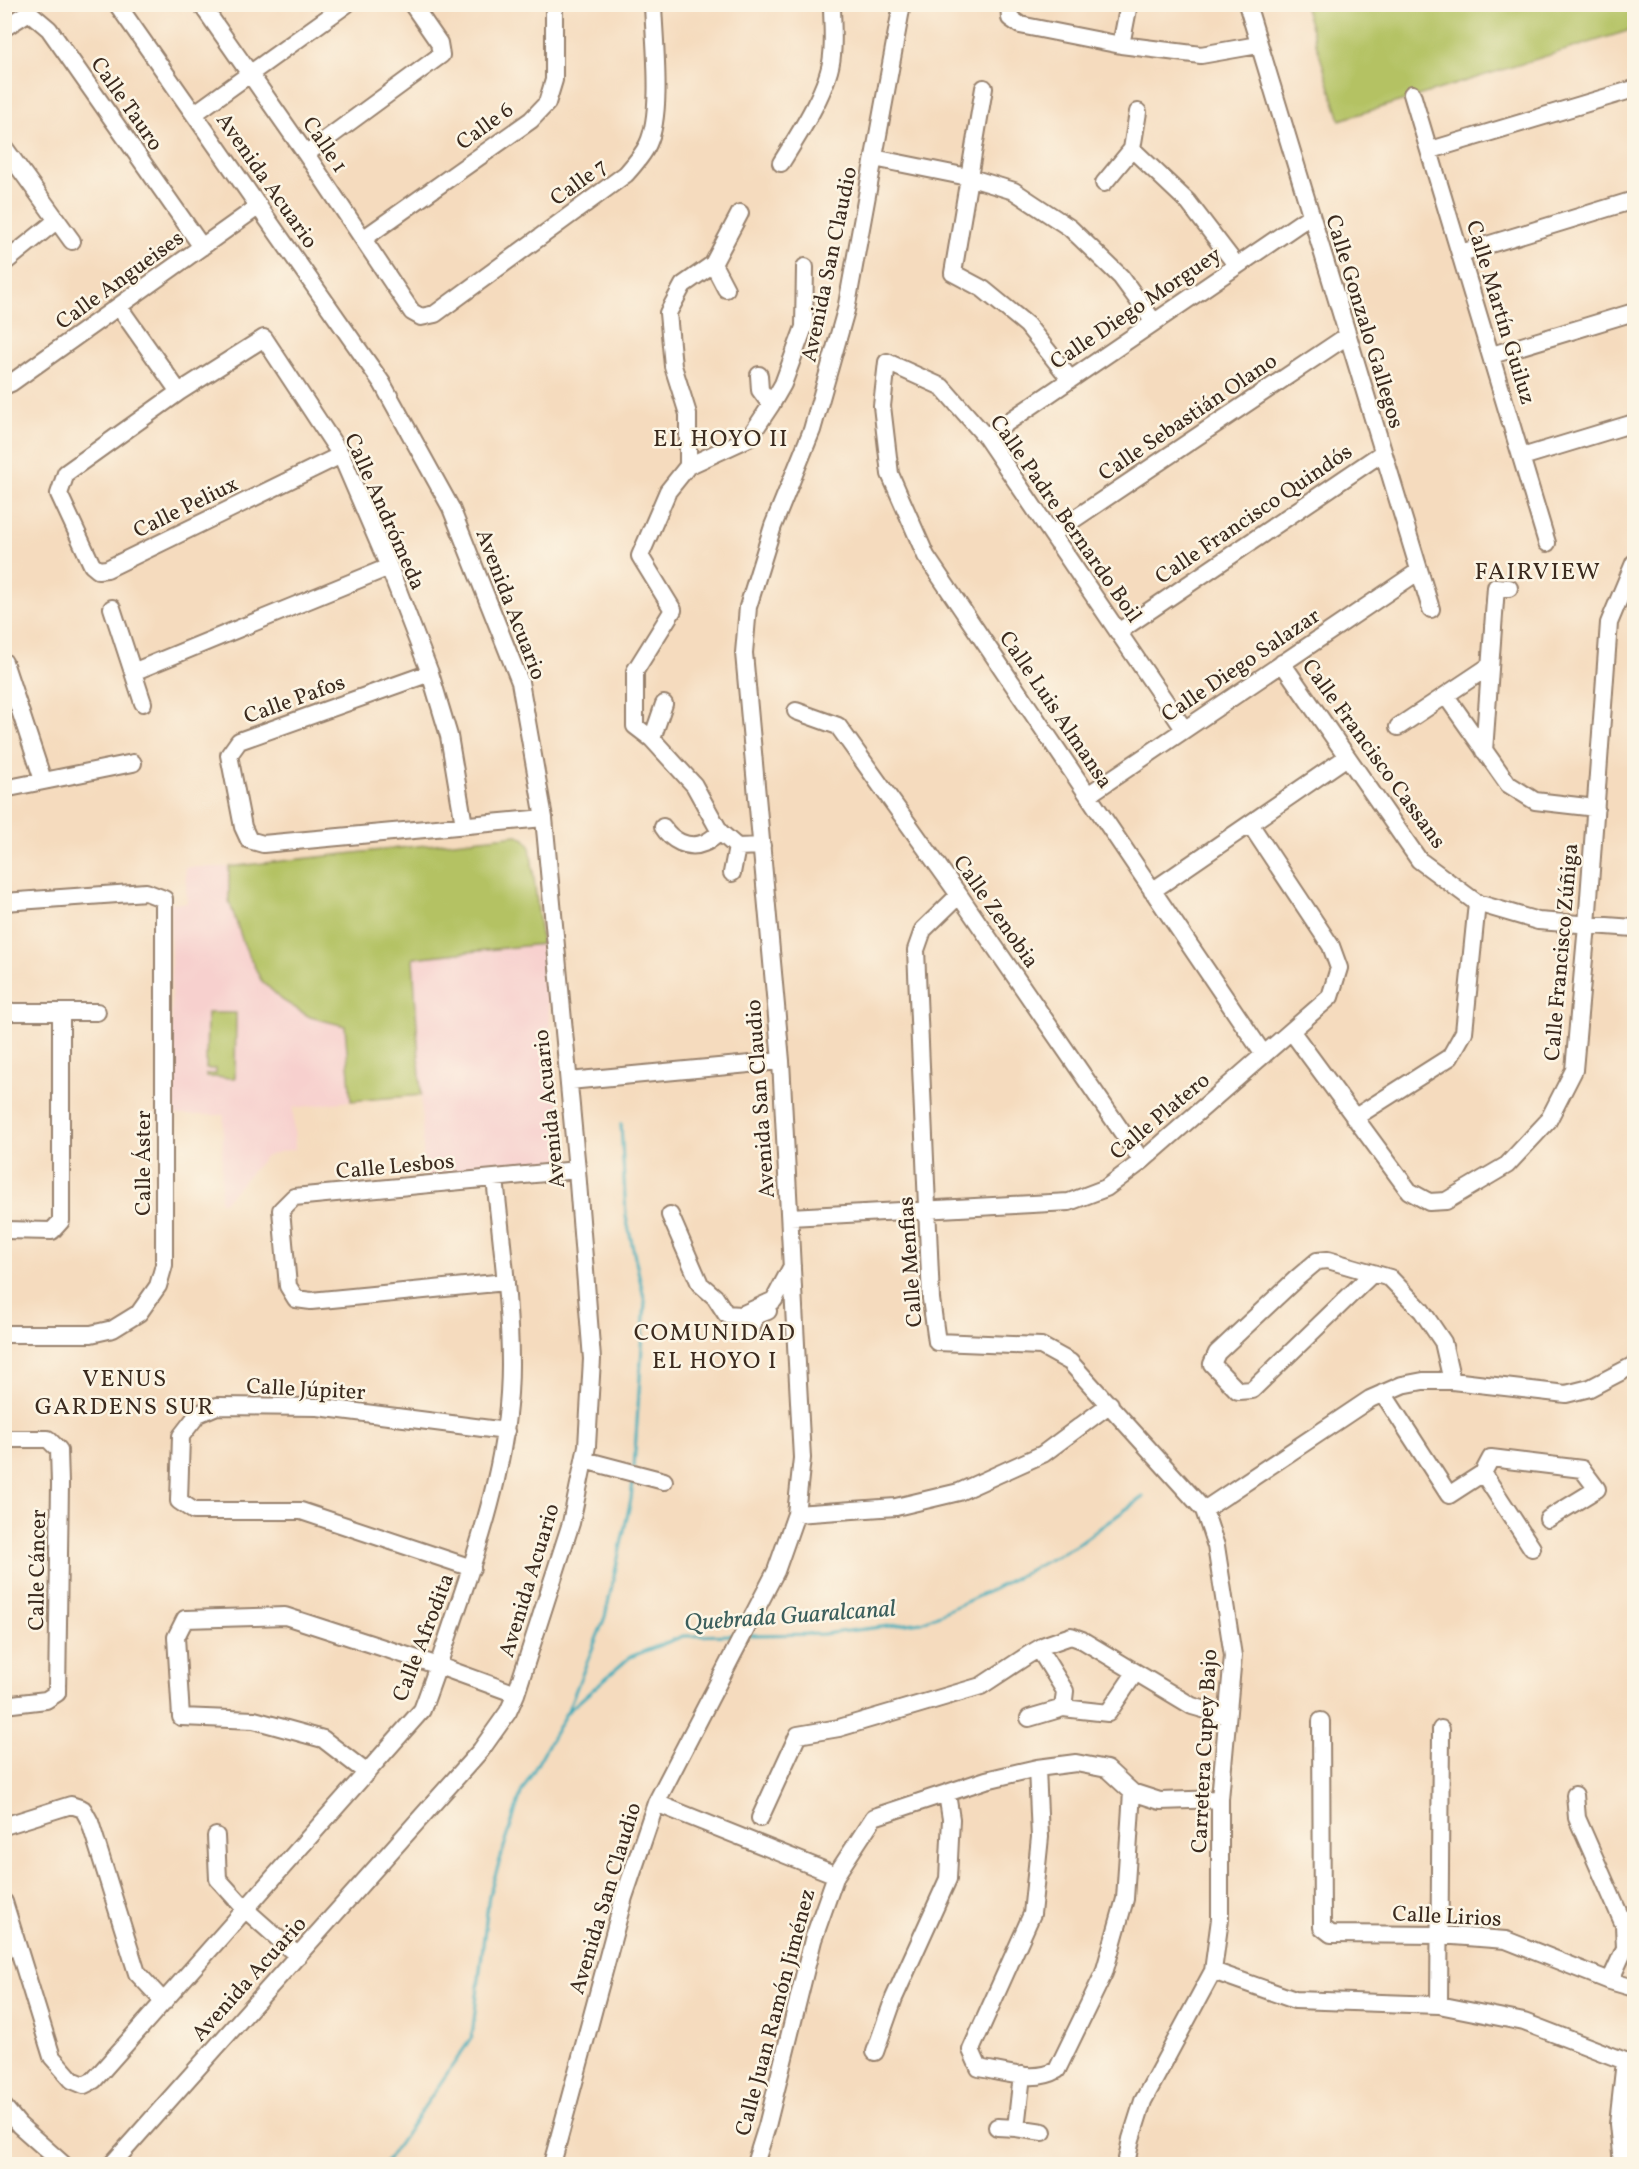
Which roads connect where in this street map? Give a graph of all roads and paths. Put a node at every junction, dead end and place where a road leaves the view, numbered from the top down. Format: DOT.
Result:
graph roads {
  1 [pos="117,4"];
  2 [pos="201,4"];
  3 [pos="347,4"];
  4 [pos="412,4"];
  5 [pos="554,4"];
  6 [pos="653,4"];
  7 [pos="832,4"];
  8 [pos="902,4"];
  9 [pos="1009,4"];
  10 [pos="1129,4"];
  11 [pos="1247,4"];
  12 [pos="4,28"];
  13 [pos="1121,45"];
  14 [pos="1258,45"];
  15 [pos="250,74"];
  16 [pos="984,88"];
  17 [pos="1635,88"];
  18 [pos="1412,93"];
  19 [pos="1138,111"];
  20 [pos="194,114"];
  21 [pos="4,147"];
  22 [pos="1132,149"];
  23 [pos="1431,150"];
  24 [pos="306,154"];
  25 [pos="874,158"];
  26 [pos="781,163"];
  27 [pos="968,177"];
  28 [pos="1104,183"];
  29 [pos="1635,200"];
  30 [pos="259,206"];
  31 [pos="740,213"];
  32 [pos="1310,216"];
  33 [pos="56,222"];
  34 [pos="363,239"];
  35 [pos="72,241"];
  36 [pos="202,247"];
  37 [pos="1461,253"];
  38 [pos="4,263"];
  39 [pos="713,264"];
  40 [pos="1237,266"];
  41 [pos="805,267"];
  42 [pos="726,289"];
  43 [pos="119,307"];
  44 [pos="412,312"];
  45 [pos="1635,312"];
  46 [pos="1154,322"];
  47 [pos="1347,336"];
  48 [pos="1492,355"];
  49 [pos="887,362"];
  50 [pos="759,375"];
  51 [pos="1070,379"];
  52 [pos="4,386"];
  53 [pos="179,392"];
  54 [pos="771,405"];
  55 [pos="1635,423"];
  56 [pos="986,436"];
  57 [pos="1382,453"];
  58 [pos="341,455"];
  59 [pos="1522,457"];
  60 [pos="688,466"];
  61 [pos="72,522"];
  62 [pos="1052,534"];
  63 [pos="1547,543"];
  64 [pos="1635,563"];
  65 [pos="389,567"];
  66 [pos="1419,571"];
  67 [pos="1509,588"];
  68 [pos="112,608"];
  69 [pos="1431,609"];
  70 [pos="1118,632"];
  71 [pos="4,662"];
  72 [pos="1282,663"];
  73 [pos="1488,667"];
  74 [pos="133,672"];
  75 [pos="430,673"];
  76 [pos="1446,696"];
  77 [pos="143,703"];
  78 [pos="664,704"];
  79 [pos="796,711"];
  80 [pos="1398,727"];
  81 [pos="1184,729"];
  82 [pos="652,739"];
  83 [pos="1484,752"];
  84 [pos="1347,758"];
  85 [pos="133,763"];
  86 [pos="43,780"];
  87 [pos="4,789"];
  88 [pos="1088,795"];
  89 [pos="1596,808"];
  90 [pos="544,818"];
  91 [pos="1250,824"];
  92 [pos="464,825"];
  93 [pos="663,827"];
  94 [pos="720,832"];
  95 [pos="762,846"];
  96 [pos="737,847"];
  97 [pos="732,873"];
  98 [pos="1152,891"];
  99 [pos="959,895"];
  100 [pos="4,902"];
  101 [pos="1477,903"];
  102 [pos="1587,925"];
  103 [pos="1635,928"];
  104 [pos="4,1012"];
  105 [pos="61,1012"];
  106 [pos="97,1012"];
  107 [pos="1292,1032"];
  108 [pos="1264,1055"];
  109 [pos="781,1060"];
  110 [pos="569,1080"];
  111 [pos="1354,1118"];
  112 [pos="1142,1161"];
  113 [pos="577,1170"];
  114 [pos="495,1178"];
  115 [pos="927,1210"];
  116 [pos="670,1215"];
  117 [pos="790,1217"];
  118 [pos="4,1230"];
  119 [pos="792,1265"];
  120 [pos="1373,1273"];
  121 [pos="506,1282"];
  122 [pos="795,1313"];
  123 [pos="751,1331"];
  124 [pos="4,1334"];
  125 [pos="1635,1365"];
  126 [pos="1452,1381"];
  127 [pos="1383,1393"];
  128 [pos="1110,1404"];
  129 [pos="506,1431"];
  130 [pos="4,1439"];
  131 [pos="584,1460"];
  132 [pos="1483,1473"];
  133 [pos="664,1481"];
  134 [pos="1204,1510"];
  135 [pos="796,1514"];
  136 [pos="1548,1519"];
  137 [pos="1532,1548"];
  138 [pos="472,1568"];
  139 [pos="1038,1649"];
  140 [pos="439,1666"];
  141 [pos="1135,1673"];
  142 [pos="516,1694"];
  143 [pos="4,1706"];
  144 [pos="1063,1708"];
  145 [pos="1227,1716"];
  146 [pos="1029,1718"];
  147 [pos="1321,1721"];
  148 [pos="1441,1729"];
  149 [pos="1037,1768"];
  150 [pos="367,1773"];
  151 [pos="1132,1792"];
  152 [pos="947,1794"];
  153 [pos="1575,1795"];
  154 [pos="1220,1799"];
  155 [pos="656,1803"];
  156 [pos="760,1818"];
  157 [pos="4,1826"];
  158 [pos="216,1836"];
  159 [pos="836,1875"];
  160 [pos="4,1902"];
  161 [pos="246,1910"];
  162 [pos="1440,1935"];
  163 [pos="298,1956"];
  164 [pos="1213,1971"];
  165 [pos="1610,1981"];
  166 [pos="1635,1988"];
  167 [pos="164,2002"];
  168 [pos="1439,2006"];
  169 [pos="875,2052"];
  170 [pos="1630,2061"];
  171 [pos="1022,2075"];
  172 [pos="4,2107"];
  173 [pos="997,2127"];
  174 [pos="1016,2128"];
  175 [pos="1043,2132"];
  176 [pos="63,2164"];
  177 [pos="112,2164"];
  178 [pos="552,2164"];
  179 [pos="755,2164"];
  180 [pos="1126,2164"];
  181 [pos="1622,2164"];
  1 -- 20 [label="street, Avenida Acuario"];
  2 -- 15 [label="street, Calle 1"];
  3 -- 15 [label="street"];
  4 -- 24 [label="street"];
  5 -- 34 [label="street, Calle 6"];
  6 -- 44 [label="street, Calle 7"];
  7 -- 26 [label="street"];
  8 -- 25 [label="street, Avenida San Claudio"];
  9 -- 13 [label="street"];
  10 -- 13 [label="street"];
  11 -- 14 [label="street, Calle Gonzalo Gallegos"];
  12 -- 36 [label="street, Calle Tauro"];
  13 -- 14 [label="street"];
  14 -- 32 [label="street, Calle Gonzalo Gallegos"];
  15 -- 20 [label="street"];
  15 -- 24 [label="street, Calle 1"];
  16 -- 27 [label="street"];
  17 -- 23 [label="street"];
  18 -- 23 [label="street, Calle Martín Guiluz"];
  19 -- 22 [label="street"];
  20 -- 30 [label="street, Avenida Acuario"];
  21 -- 33 [label="street"];
  22 -- 28 [label="street"];
  22 -- 40 [label="street"];
  23 -- 37 [label="street, Calle Martín Guiluz"];
  24 -- 34 [label="street, Calle 1"];
  25 -- 27 [label="street"];
  25 -- 95 [label="street, Avenida San Claudio"];
  27 -- 46 [label="street"];
  27 -- 51 [label="street"];
  29 -- 37 [label="street"];
  30 -- 36 [label="street, Calle Angueises"];
  30 -- 90 [label="street, Avenida Acuario"];
  31 -- 39 [label="street"];
  32 -- 40 [label="street, Calle Diego Morguey"];
  32 -- 47 [label="street, Calle Gonzalo Gallegos"];
  33 -- 35 [label="street"];
  33 -- 38 [label="street"];
  34 -- 44 [label="street, Calle 1"];
  36 -- 43 [label="street, Calle Angueises"];
  37 -- 48 [label="street, Calle Martín Guiluz"];
  39 -- 42 [label="street"];
  39 -- 60 [label="street"];
  40 -- 46 [label="street, Calle Diego Morguey"];
  41 -- 54 [label="street"];
  43 -- 52 [label="street, Calle Angueises"];
  43 -- 53 [label="street"];
  45 -- 48 [label="street"];
  46 -- 51 [label="street, Calle Diego Morguey"];
  47 -- 57 [label="street, Calle Gonzalo Gallegos"];
  47 -- 62 [label="street, Calle Sebastián Olano"];
  48 -- 59 [label="street, Calle Martín Guiluz"];
  49 -- 56 [label="street, Calle Padre Bernardo Boil"];
  49 -- 88 [label="street, Calle Luis Almansa"];
  50 -- 54 [label="street"];
  51 -- 56 [label="street, Calle Diego Morguey"];
  53 -- 58 [label="street, Calle Andrómeda"];
  53 -- 61 [label="street, Calle Andrómeda"];
  54 -- 60 [label="street"];
  55 -- 59 [label="street"];
  56 -- 62 [label="street, Calle Padre Bernardo Boil"];
  57 -- 66 [label="street, Calle Gonzalo Gallegos"];
  57 -- 70 [label="street, Calle Francisco Quindós"];
  58 -- 61 [label="street, Calle Peliux"];
  58 -- 65 [label="street, Calle Andrómeda"];
  59 -- 63 [label="street, Calle Martín Guiluz"];
  60 -- 82 [label="street"];
  62 -- 70 [label="street, Calle Padre Bernardo Boil"];
  64 -- 89 [label="street, Calle Francisco Zúñiga"];
  65 -- 74 [label="street"];
  65 -- 75 [label="street, Calle Andrómeda"];
  66 -- 69 [label="street, Calle Gonzalo Gallegos"];
  66 -- 72 [label="street, Calle Diego Salazar"];
  67 -- 73 [label="street"];
  68 -- 74 [label="street"];
  70 -- 81 [label="street, Calle Padre Bernardo Boil"];
  71 -- 86 [label="street"];
  72 -- 81 [label="street, Calle Diego Salazar"];
  72 -- 84 [label="street, Calle Francisco Cassans"];
  73 -- 76 [label="street"];
  73 -- 83 [label="street"];
  74 -- 77 [label="street"];
  75 -- 92 [label="street, Calle Andrómeda"];
  75 -- 92 [label="street, Calle Pafos"];
  76 -- 80 [label="street"];
  76 -- 83 [label="street"];
  78 -- 82 [label="street"];
  79 -- 99 [label="street, Calle Zenobia"];
  81 -- 88 [label="street, Calle Diego Salazar"];
  82 -- 94 [label="street"];
  83 -- 89 [label="street"];
  84 -- 91 [label="street"];
  84 -- 101 [label="street, Calle Francisco Cassans"];
  85 -- 86 [label="street"];
  86 -- 87 [label="street"];
  88 -- 98 [label="street, Calle Luis Almansa"];
  89 -- 102 [label="street, Calle Francisco Zúñiga"];
  90 -- 92 [label="street"];
  90 -- 110 [label="street, Avenida Acuario"];
  91 -- 98 [label="street"];
  91 -- 107 [label="street, Calle Platero"];
  93 -- 94 [label="street"];
  94 -- 96 [label="street"];
  95 -- 96 [label="street"];
  95 -- 109 [label="street, Avenida San Claudio"];
  96 -- 97 [label="street"];
  98 -- 108 [label="street, Calle Luis Almansa"];
  99 -- 112 [label="street, Calle Zenobia"];
  99 -- 115 [label="street, Calle Menfias"];
  100 -- 124 [label="street, Calle Áster"];
  101 -- 102 [label="street, Calle Francisco Cassans"];
  101 -- 111 [label="street"];
  102 -- 103 [label="street, Calle Francisco Cassans"];
  102 -- 111 [label="street, Calle Francisco Zúñiga"];
  104 -- 105 [label="street"];
  105 -- 106 [label="street"];
  105 -- 118 [label="street"];
  107 -- 108 [label="street, Calle Platero"];
  107 -- 111 [label="street, Calle Francisco Zúñiga"];
  108 -- 112 [label="street, Calle Platero"];
  109 -- 110 [label="street"];
  109 -- 117 [label="street, Avenida San Claudio"];
  110 -- 113 [label="street, Avenida Acuario"];
  112 -- 115 [label="street, Calle Platero"];
  113 -- 114 [label="street, Calle Lesbos"];
  113 -- 131 [label="street, Avenida Acuario"];
  114 -- 121 [label="street, Calle Afrodita"];
  114 -- 121 [label="street, Calle Lesbos"];
  115 -- 117 [label="street, Calle Platero"];
  115 -- 128 [label="street, Calle Menfias"];
  116 -- 119 [label="street"];
  117 -- 119 [label="street, Avenida San Claudio"];
  119 -- 122 [label="street, Avenida San Claudio"];
  120 -- 120 [label="street"];
  120 -- 126 [label="street"];
  121 -- 129 [label="street, Calle Afrodita"];
  122 -- 123 [label="street"];
  122 -- 135 [label="street, Avenida San Claudio"];
  125 -- 126 [label="street"];
  126 -- 127 [label="street"];
  127 -- 132 [label="street"];
  127 -- 134 [label="street"];
  128 -- 134 [label="street, Calle Menfias"];
  128 -- 135 [label="street"];
  129 -- 138 [label="street, Calle Afrodita"];
  129 -- 138 [label="street, Calle Júpiter"];
  130 -- 143 [label="street, Calle Cáncer"];
  131 -- 133 [label="street"];
  131 -- 142 [label="street, Avenida Acuario"];
  132 -- 136 [label="street"];
  132 -- 137 [label="street"];
  134 -- 145 [label="street, Carretera Cupey Bajo"];
  135 -- 155 [label="street, Avenida San Claudio"];
  138 -- 140 [label="street, Calle Afrodita"];
  139 -- 141 [label="street"];
  139 -- 144 [label="street"];
  139 -- 156 [label="street"];
  140 -- 142 [label="street"];
  140 -- 150 [label="street, Calle Afrodita"];
  140 -- 150 [label="street"];
  141 -- 144 [label="street"];
  141 -- 145 [label="street"];
  142 -- 163 [label="street, Avenida Acuario"];
  144 -- 146 [label="street"];
  145 -- 154 [label="street, Carretera Cupey Bajo"];
  147 -- 162 [label="street, Calle Lirios"];
  148 -- 162 [label="street"];
  149 -- 151 [label="street, Calle Juan Ramón Jiménez"];
  149 -- 152 [label="street, Calle Juan Ramón Jiménez"];
  149 -- 171 [label="street"];
  150 -- 161 [label="street, Calle Afrodita"];
  151 -- 154 [label="street, Calle Juan Ramón Jiménez"];
  151 -- 171 [label="street"];
  152 -- 159 [label="street, Calle Juan Ramón Jiménez"];
  152 -- 169 [label="street"];
  153 -- 165 [label="street"];
  154 -- 164 [label="street, Carretera Cupey Bajo"];
  155 -- 159 [label="street"];
  155 -- 178 [label="street, Avenida San Claudio"];
  157 -- 167 [label="street"];
  158 -- 161 [label="street"];
  159 -- 179 [label="street, Calle Juan Ramón Jiménez"];
  160 -- 167 [label="street, Calle Afrodita"];
  161 -- 163 [label="street"];
  161 -- 167 [label="street, Calle Afrodita"];
  162 -- 165 [label="street, Calle Lirios"];
  162 -- 168 [label="street"];
  163 -- 177 [label="street, Avenida Acuario"];
  164 -- 168 [label="street"];
  164 -- 180 [label="street, Carretera Cupey Bajo"];
  165 -- 166 [label="street, Calle Lirios"];
  168 -- 170 [label="street"];
  170 -- 181 [label="street"];
  171 -- 174 [label="street"];
  172 -- 176 [label="street"];
  173 -- 174 [label="street"];
  174 -- 175 [label="street"];
}
